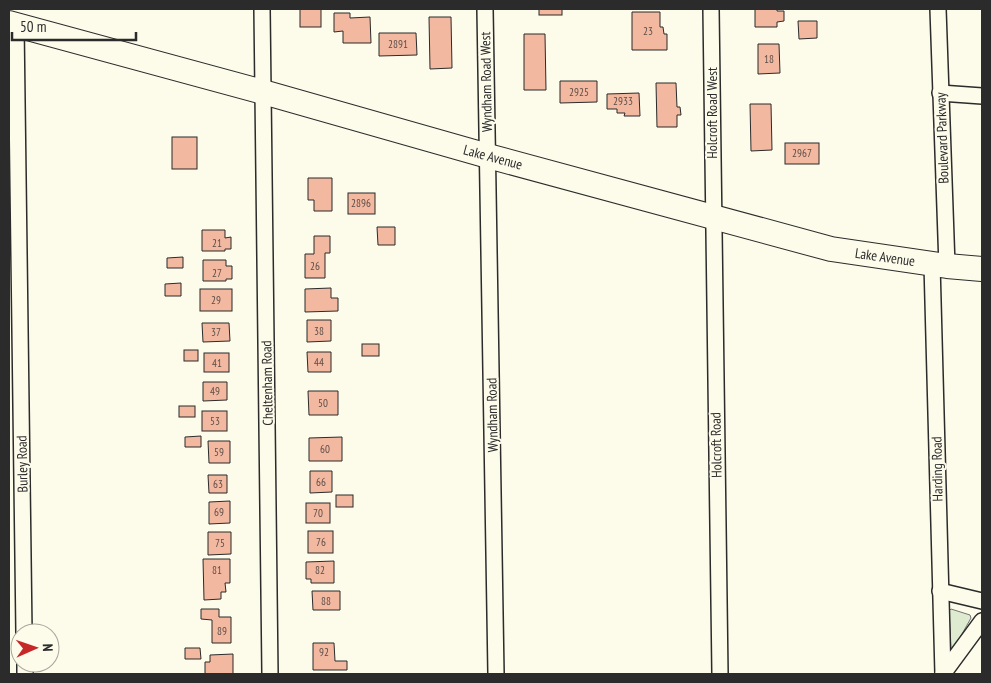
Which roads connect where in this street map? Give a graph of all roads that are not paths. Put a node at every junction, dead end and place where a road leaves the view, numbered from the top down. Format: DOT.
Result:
graph roads {
  1 [pos="262,9"];
  2 [pos="485,9"];
  3 [pos="711,9"];
  4 [pos="938,9"];
  5 [pos="12,24"];
  6 [pos="263,92"];
  7 [pos="940,93"];
  8 [pos="982,96"];
  9 [pos="488,156"];
  10 [pos="713,216"];
  11 [pos="940,265"];
  12 [pos="982,270"];
  13 [pos="940,592"];
  14 [pos="982,601"];
  15 [pos="982,621"];
  16 [pos="24,623"];
  17 [pos="270,674"];
  18 [pos="496,674"];
  19 [pos="720,674"];
  20 [pos="943,674"];
  1 -- 6 [label="street, Cheltenham Road"];
  2 -- 9 [label="street, Wyndham Road West"];
  3 -- 10 [label="street, Holcroft Road West"];
  4 -- 7 [label="street, Boulevard Parkway"];
  5 -- 6 [label="main road, Lake Avenue"];
  5 -- 16 [label="street, Burley Road"];
  6 -- 9 [label="main road, Lake Avenue"];
  6 -- 17 [label="street, Cheltenham Road"];
  7 -- 8 [label="street"];
  7 -- 11 [label="street, Boulevard Parkway"];
  9 -- 10 [label="main road, Lake Avenue"];
  9 -- 18 [label="street, Wyndham Road"];
  10 -- 11 [label="main road, Lake Avenue"];
  10 -- 19 [label="street, Holcroft Road"];
  11 -- 12 [label="main road, Lake Avenue"];
  11 -- 13 [label="street, Harding Road"];
  13 -- 14 [label="street"];
  13 -- 20 [label="street, Harding Road"];
  15 -- 20 [label="street"];
}
